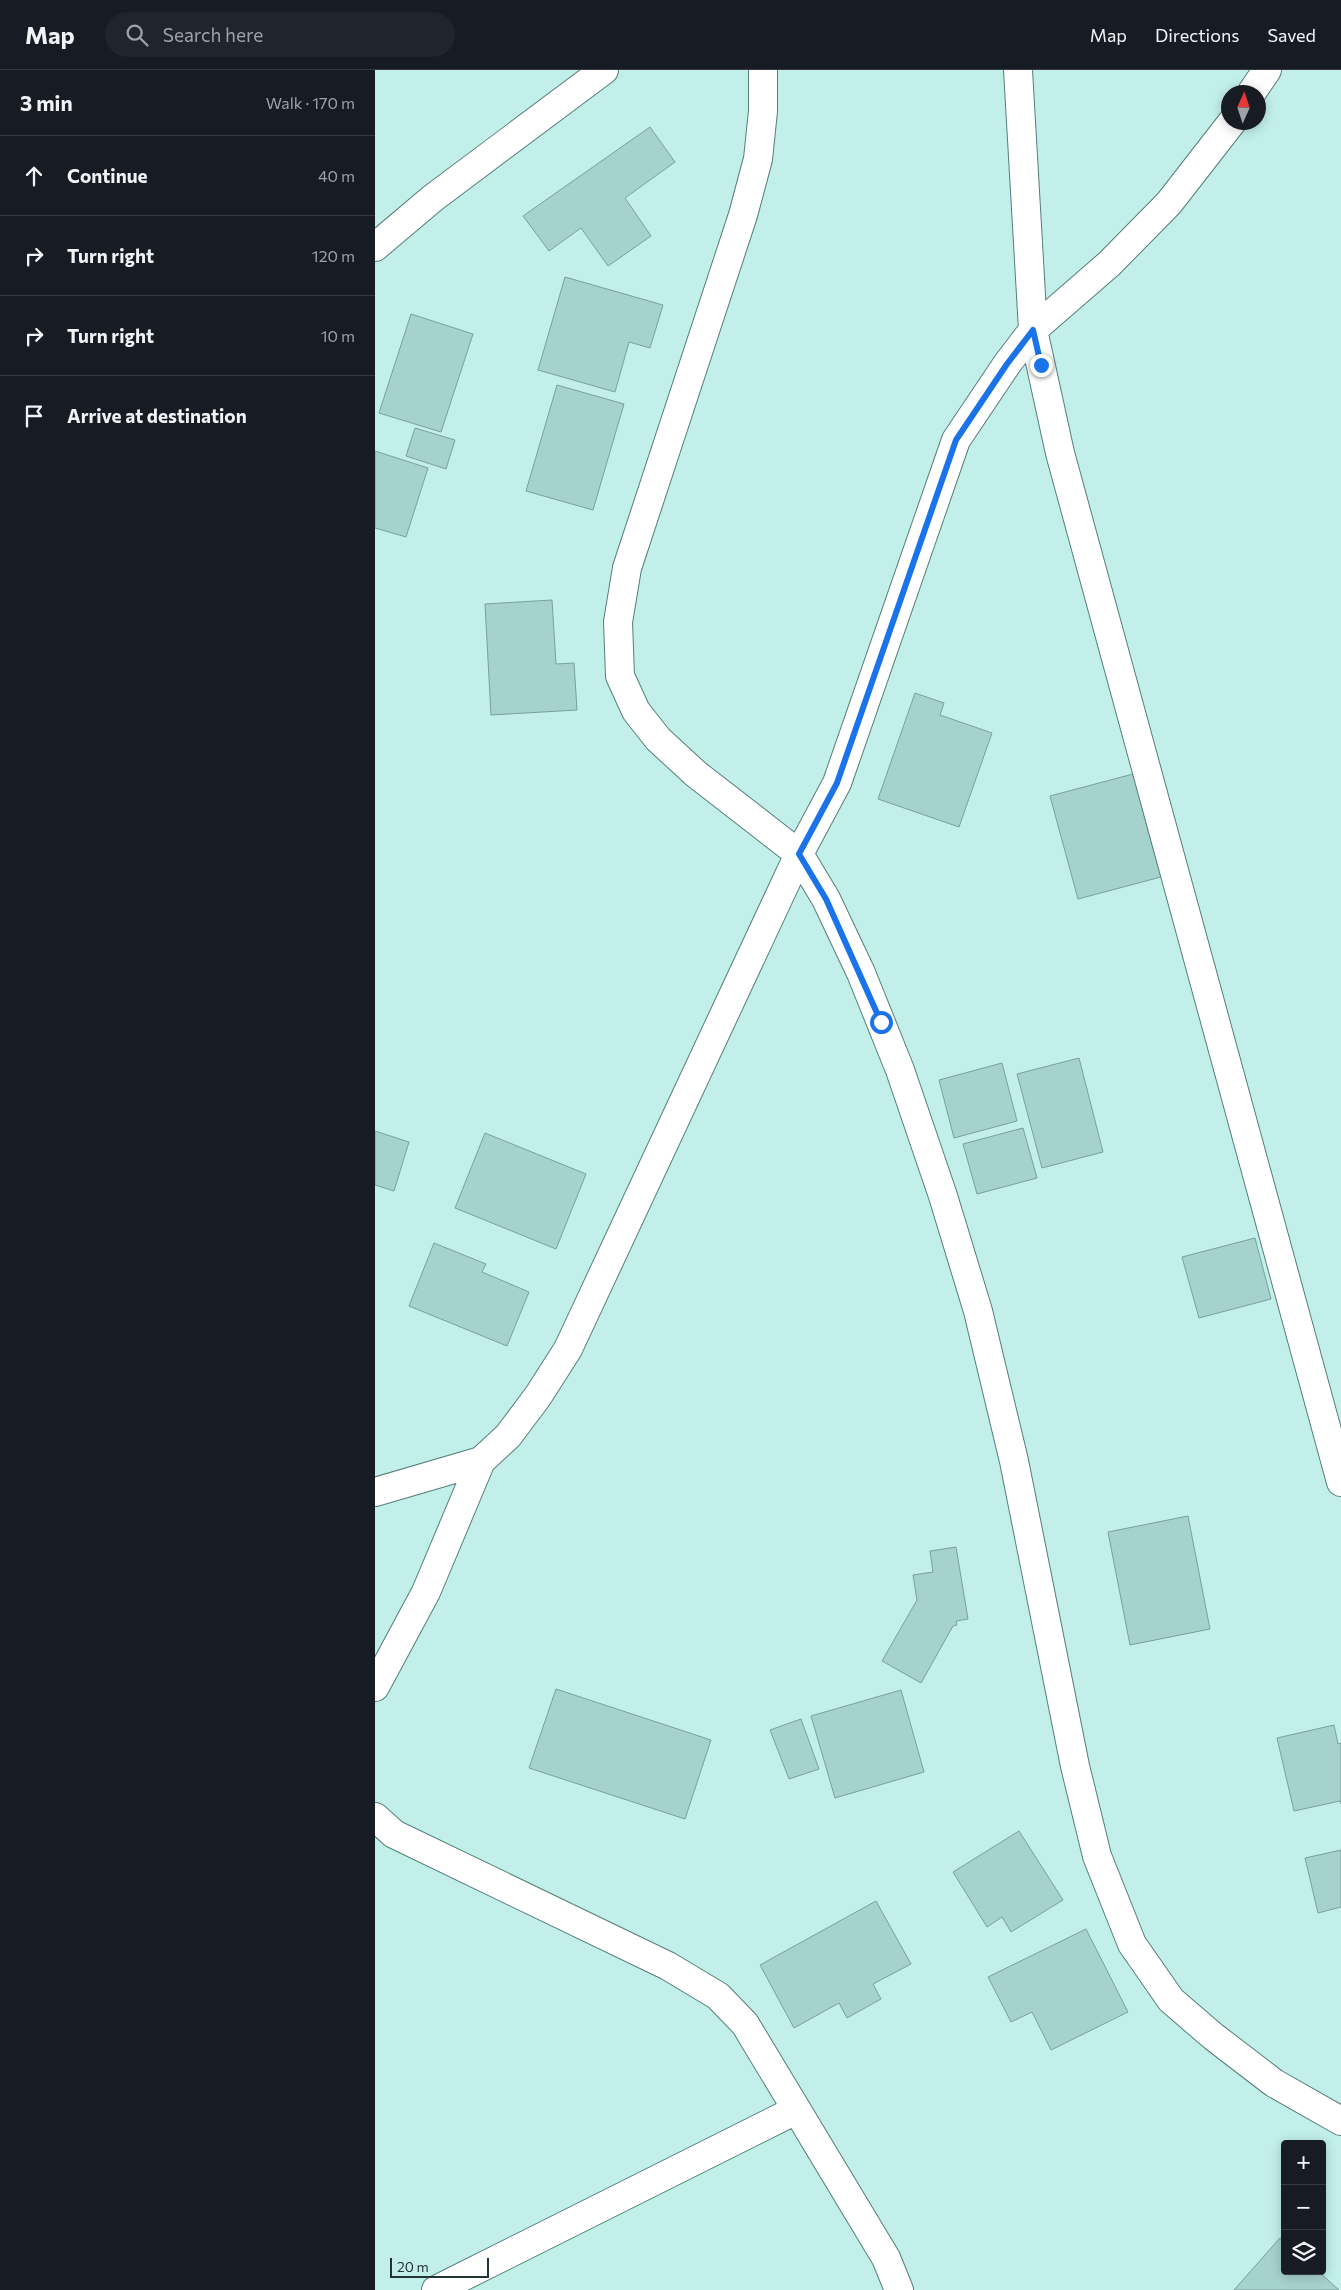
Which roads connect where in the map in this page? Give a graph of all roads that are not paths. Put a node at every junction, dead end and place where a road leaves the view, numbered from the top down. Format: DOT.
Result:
graph roads {
  1 [pos="603,70"];
  2 [pos="763,70"];
  3 [pos="1019,70"];
  4 [pos="1267,70"];
  5 [pos="1257,85"];
  6 [pos="1226,130"];
  7 [pos="375,247"];
  8 [pos="1033,330"];
  9 [pos="799,854"];
  10 [pos="481,1461"];
  11 [pos="1341,1482"];
  12 [pos="375,1492"];
  13 [pos="375,1687"];
  14 [pos="375,1816"];
  15 [pos="796,2110"];
  16 [pos="1341,2120"];
  17 [pos="436,2290"];
  18 [pos="899,2290"];
  1 -- 7 [label="street"];
  2 -- 9 [label="street"];
  3 -- 8 [label="street"];
  4 -- 5 [label="street"];
  6 -- 8 [label="street"];
  8 -- 9 [label="street"];
  8 -- 11 [label="street"];
  9 -- 10 [label="street"];
  9 -- 16 [label="street"];
  10 -- 12 [label="street"];
  10 -- 13 [label="street"];
  14 -- 15 [label="street"];
  15 -- 17 [label="street"];
  15 -- 18 [label="street"];
}
